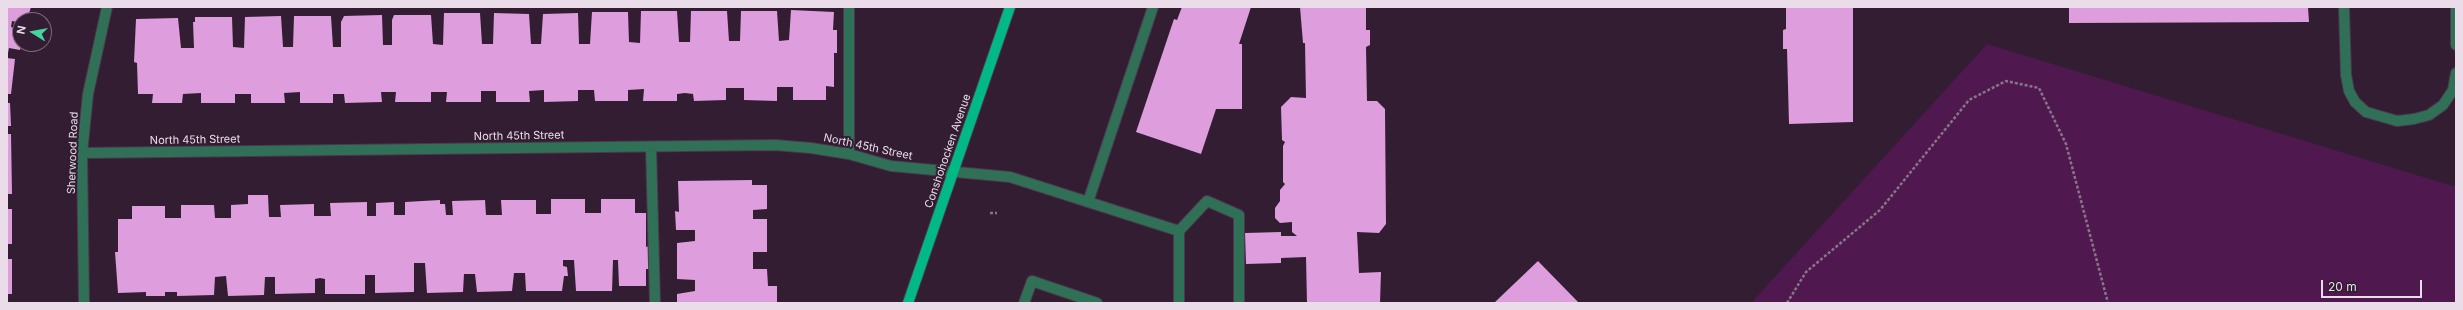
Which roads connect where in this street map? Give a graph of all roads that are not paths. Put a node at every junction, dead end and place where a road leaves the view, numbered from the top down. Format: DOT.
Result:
graph roads {
  1 [pos="107,7"];
  2 [pos="849,7"];
  3 [pos="1010,7"];
  4 [pos="1153,7"];
  5 [pos="2344,7"];
  6 [pos="2456,7"];
  7 [pos="2456,45"];
  8 [pos="2456,73"];
  9 [pos="651,147"];
  10 [pos="82,153"];
  11 [pos="849,154"];
  12 [pos="954,172"];
  13 [pos="1088,202"];
  14 [pos="1179,231"];
  15 [pos="84,303"];
  16 [pos="655,303"];
  17 [pos="908,303"];
  18 [pos="1024,303"];
  19 [pos="1097,303"];
  20 [pos="1179,303"];
  21 [pos="1239,303"];
  1 -- 10 [label="street, Sherwood Road"];
  2 -- 11 [label="street"];
  3 -- 12 [label="main road, Conshohocken Avenue"];
  4 -- 13 [label="street"];
  5 -- 8 [label="street"];
  6 -- 7 [label="street"];
  9 -- 10 [label="street, North 45th Street"];
  9 -- 11 [label="street, North 45th Street"];
  9 -- 16 [label="street"];
  10 -- 15 [label="street, Sherwood Road"];
  11 -- 12 [label="street, North 45th Street"];
  12 -- 13 [label="street, North 45th Street"];
  12 -- 17 [label="main road, Conshohocken Avenue"];
  13 -- 14 [label="street, North 45th Street"];
  14 -- 20 [label="street"];
  14 -- 21 [label="street"];
  18 -- 19 [label="street"];
}
